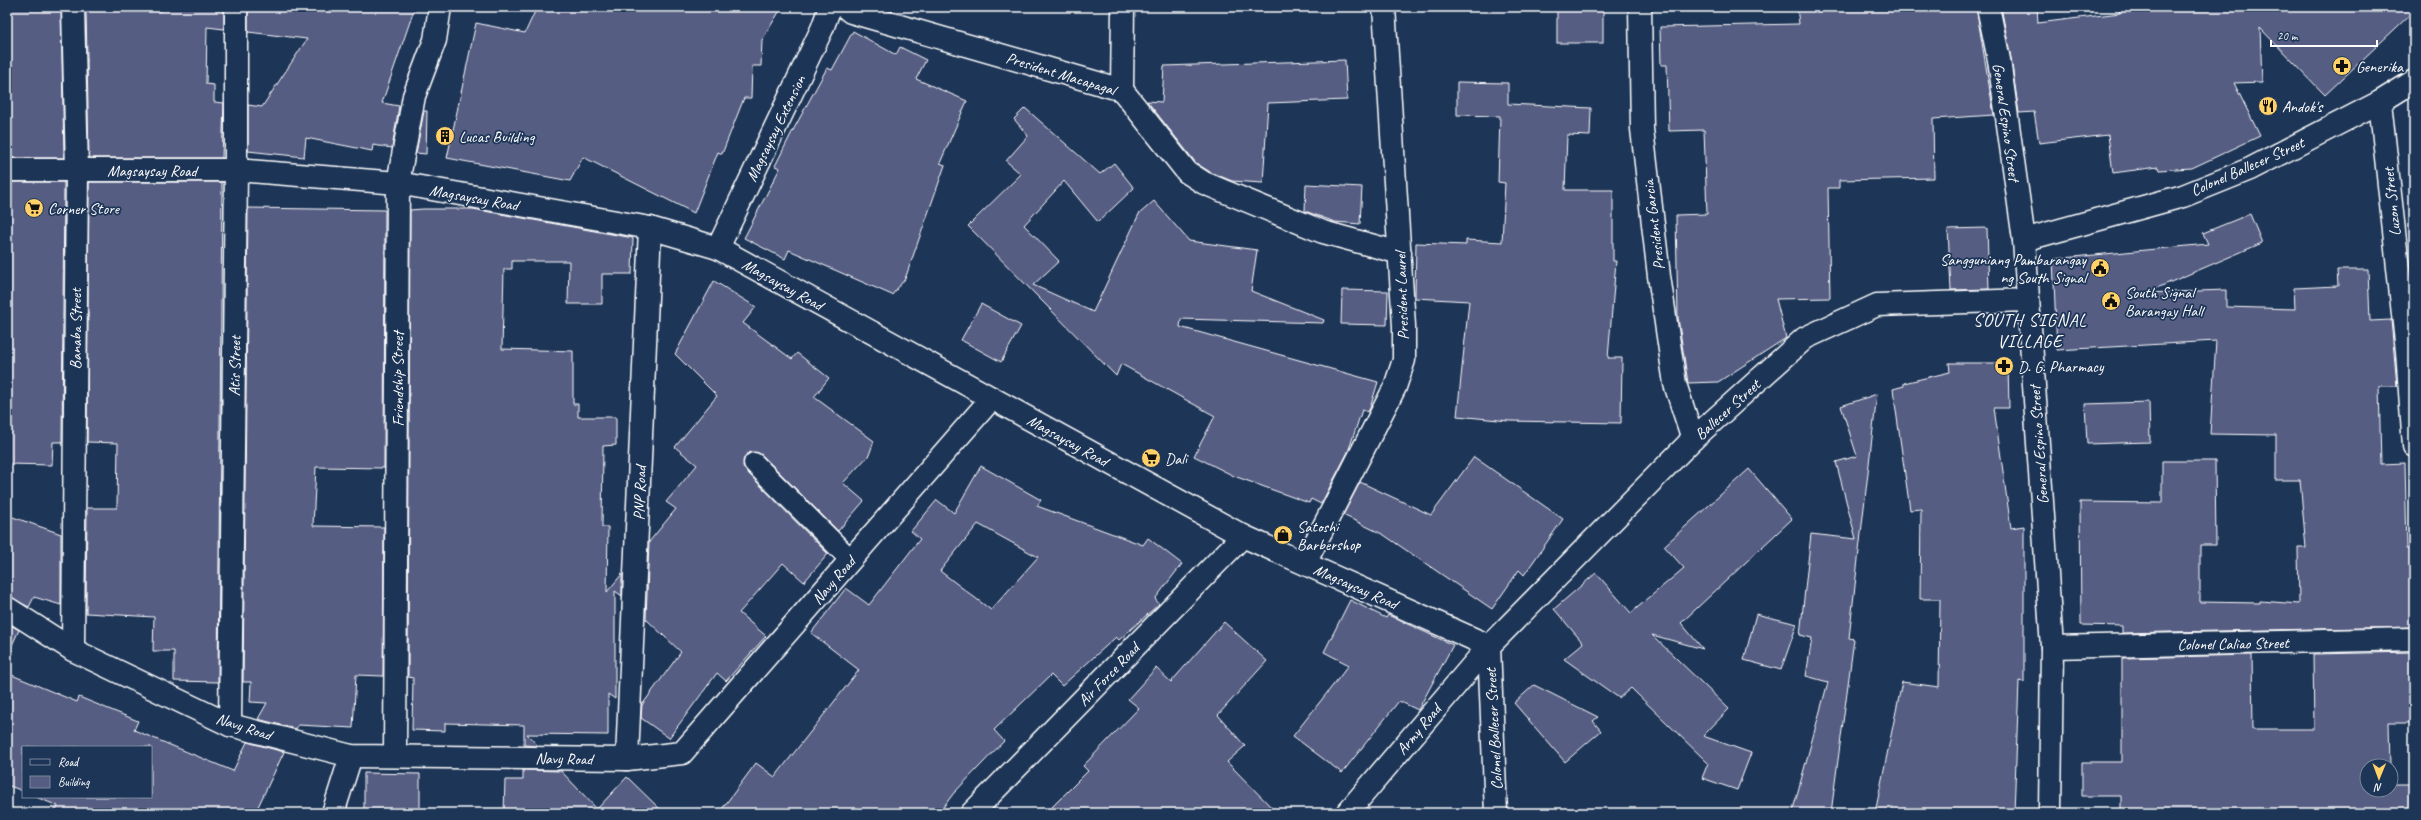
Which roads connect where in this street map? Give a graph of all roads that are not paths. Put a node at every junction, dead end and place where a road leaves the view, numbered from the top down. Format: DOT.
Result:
graph roads {
  1 [pos="73,7"];
  2 [pos="236,7"];
  3 [pos="440,7"];
  4 [pos="830,7"];
  5 [pos="845,7"];
  6 [pos="1123,7"];
  7 [pos="1384,7"];
  8 [pos="1640,7"];
  9 [pos="1988,7"];
  10 [pos="2414,81"];
  11 [pos="1122,90"];
  12 [pos="2380,102"];
  13 [pos="7,170"];
  14 [pos="77,170"];
  15 [pos="236,170"];
  16 [pos="398,183"];
  17 [pos="650,228"];
  18 [pos="2024,240"];
  19 [pos="718,248"];
  20 [pos="1400,253"];
  21 [pos="2028,300"];
  22 [pos="992,398"];
  23 [pos="1693,439"];
  24 [pos="2414,446"];
  25 [pos="754,462"];
  26 [pos="1243,536"];
  27 [pos="851,560"];
  28 [pos="1305,563"];
  29 [pos="7,608"];
  30 [pos="2414,639"];
  31 [pos="1489,646"];
  32 [pos="2052,647"];
  33 [pos="73,650"];
  34 [pos="230,725"];
  35 [pos="351,756"];
  36 [pos="395,756"];
  37 [pos="627,759"];
  38 [pos="333,813"];
  39 [pos="972,813"];
  40 [pos="1347,813"];
  41 [pos="1496,813"];
  42 [pos="2050,813"];
  1 -- 14 [label="street, Banaba Street"];
  2 -- 15 [label="street, Atis Street"];
  3 -- 16 [label="street, Friendship Street"];
  4 -- 19 [label="street, Magsaysay Extension"];
  5 -- 11 [label="street, President Macapagal"];
  6 -- 11 [label="street"];
  7 -- 20 [label="street, President Laurel"];
  8 -- 23 [label="street, President Garcia"];
  9 -- 18 [label="street, General Espino Street"];
  10 -- 12 [label="street, Colonel Ballecer Street"];
  11 -- 20 [label="street, President Macapagal"];
  12 -- 18 [label="street, Colonel Ballecer Street"];
  12 -- 24 [label="street, Luzon Street"];
  13 -- 14 [label="street, Magsaysay Road"];
  14 -- 15 [label="street, Magsaysay Road"];
  14 -- 33 [label="street, Banaba Street"];
  15 -- 16 [label="street, Magsaysay Road"];
  15 -- 34 [label="street, Atis Street"];
  16 -- 17 [label="street, Magsaysay Road"];
  16 -- 36 [label="street, Friendship Street"];
  17 -- 19 [label="street, Magsaysay Road"];
  17 -- 37 [label="street, PNP Road"];
  18 -- 21 [label="street, General Espino Street"];
  19 -- 22 [label="street, Magsaysay Road"];
  20 -- 28 [label="street, President Laurel"];
  21 -- 23 [label="street, Ballecer Street"];
  21 -- 32 [label="street, General Espino Street"];
  22 -- 26 [label="street, Magsaysay Road"];
  22 -- 27 [label="street, Navy Road"];
  23 -- 31 [label="street, Ballecer Street"];
  25 -- 27 [label="lane"];
  26 -- 28 [label="street, Magsaysay Road"];
  26 -- 39 [label="street, Air Force Road"];
  27 -- 37 [label="street, Navy Road"];
  28 -- 31 [label="street, Magsaysay Road"];
  29 -- 33 [label="street, Navy Road"];
  30 -- 32 [label="street, Colonel Caliao Street"];
  31 -- 40 [label="street, Army Road"];
  31 -- 41 [label="street, Colonel Ballecer Street"];
  32 -- 42 [label="street, General Espino Street"];
  33 -- 34 [label="street, Navy Road"];
  34 -- 35 [label="street, Navy Road"];
  35 -- 36 [label="street, Navy Road"];
  35 -- 38 [label="street"];
  36 -- 37 [label="street, Navy Road"];
}
